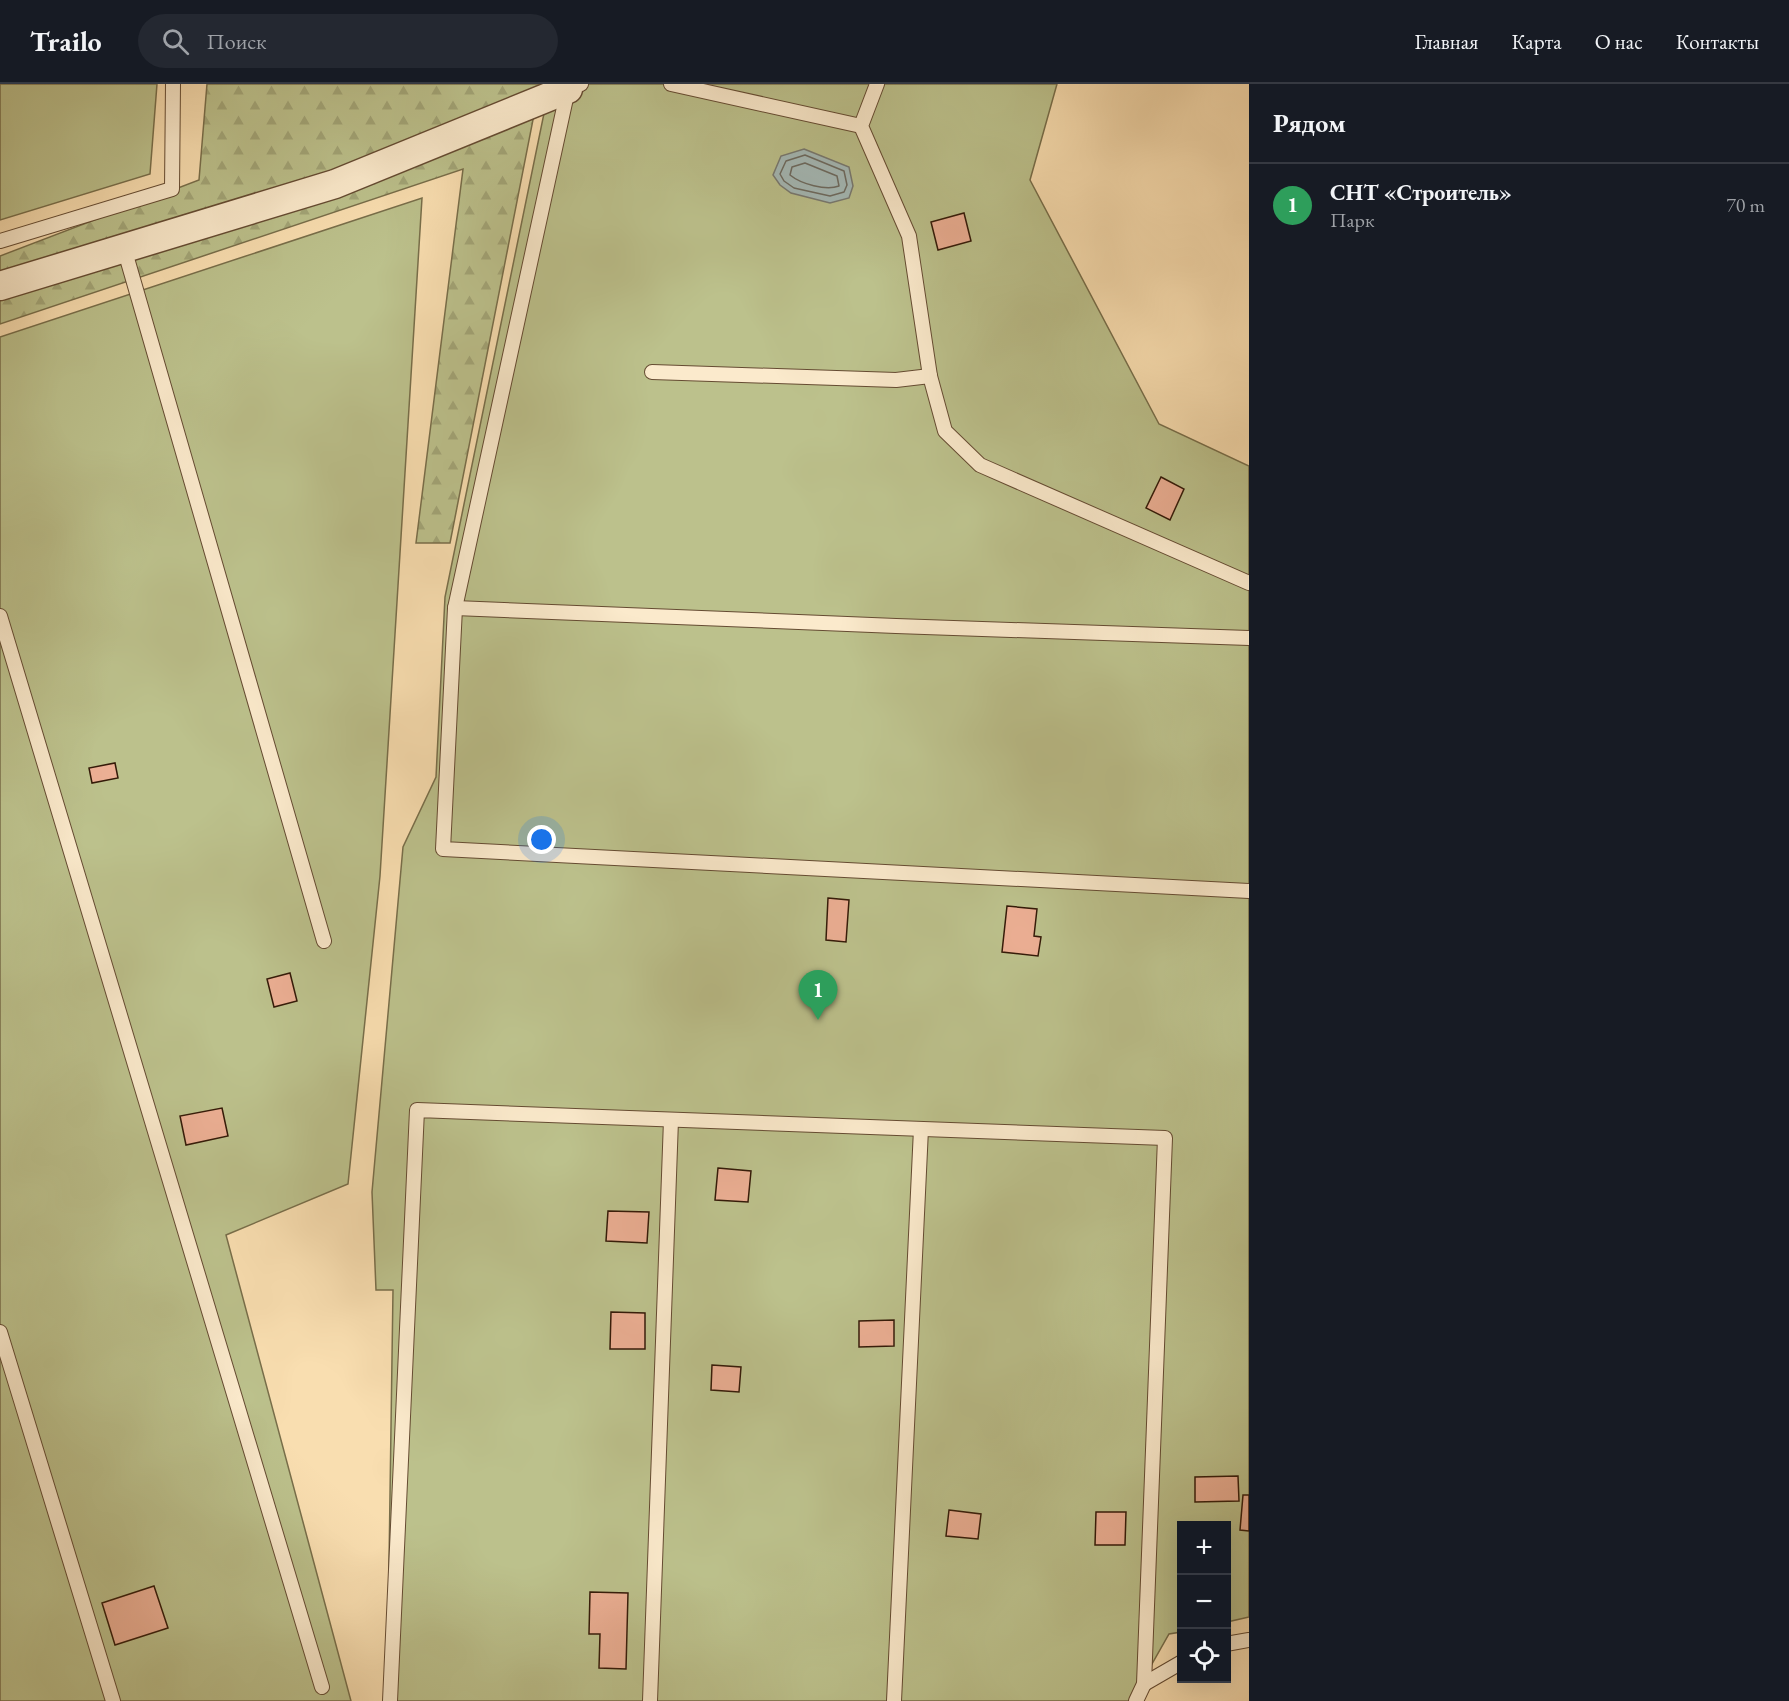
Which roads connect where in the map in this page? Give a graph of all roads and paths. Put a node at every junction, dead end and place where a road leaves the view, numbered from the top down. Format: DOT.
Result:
graph roads {
  1 [pos="173,84"];
  2 [pos="671,84"];
  3 [pos="877,84"];
  4 [pos="575,87"];
  5 [pos="861,126"];
  6 [pos="0,241"];
  7 [pos="124,248"];
  8 [pos="0,286"];
  9 [pos="652,372"];
  10 [pos="930,376"];
  11 [pos="1249,583"];
  12 [pos="455,608"];
  13 [pos="0,616"];
  14 [pos="1249,638"];
  15 [pos="1249,891"];
  16 [pos="324,941"];
  17 [pos="671,1120"];
  18 [pos="921,1129"];
  19 [pos="0,1332"];
  20 [pos="1249,1640"];
  21 [pos="1231,1643"];
  22 [pos="1177,1665"];
  23 [pos="1144,1684"];
  24 [pos="322,1687"];
  25 [pos="113,1701"];
  26 [pos="390,1701"];
  27 [pos="650,1701"];
  28 [pos="894,1701"];
  29 [pos="1136,1701"];
  1 -- 6 [label="lane"];
  2 -- 5 [label="lane"];
  3 -- 5 [label="lane"];
  4 -- 7 [label="street"];
  4 -- 12 [label="lane"];
  5 -- 10 [label="lane"];
  7 -- 8 [label="street"];
  7 -- 16 [label="lane"];
  9 -- 10 [label="lane"];
  10 -- 11 [label="lane"];
  12 -- 14 [label="lane"];
  12 -- 15 [label="lane"];
  13 -- 24 [label="lane"];
  17 -- 18 [label="lane"];
  17 -- 26 [label="lane"];
  17 -- 27 [label="lane"];
  18 -- 23 [label="lane"];
  18 -- 28 [label="lane"];
  19 -- 25 [label="lane"];
  20 -- 21 [label="lane"];
  22 -- 23 [label="lane"];
  23 -- 29 [label="lane"];
}
